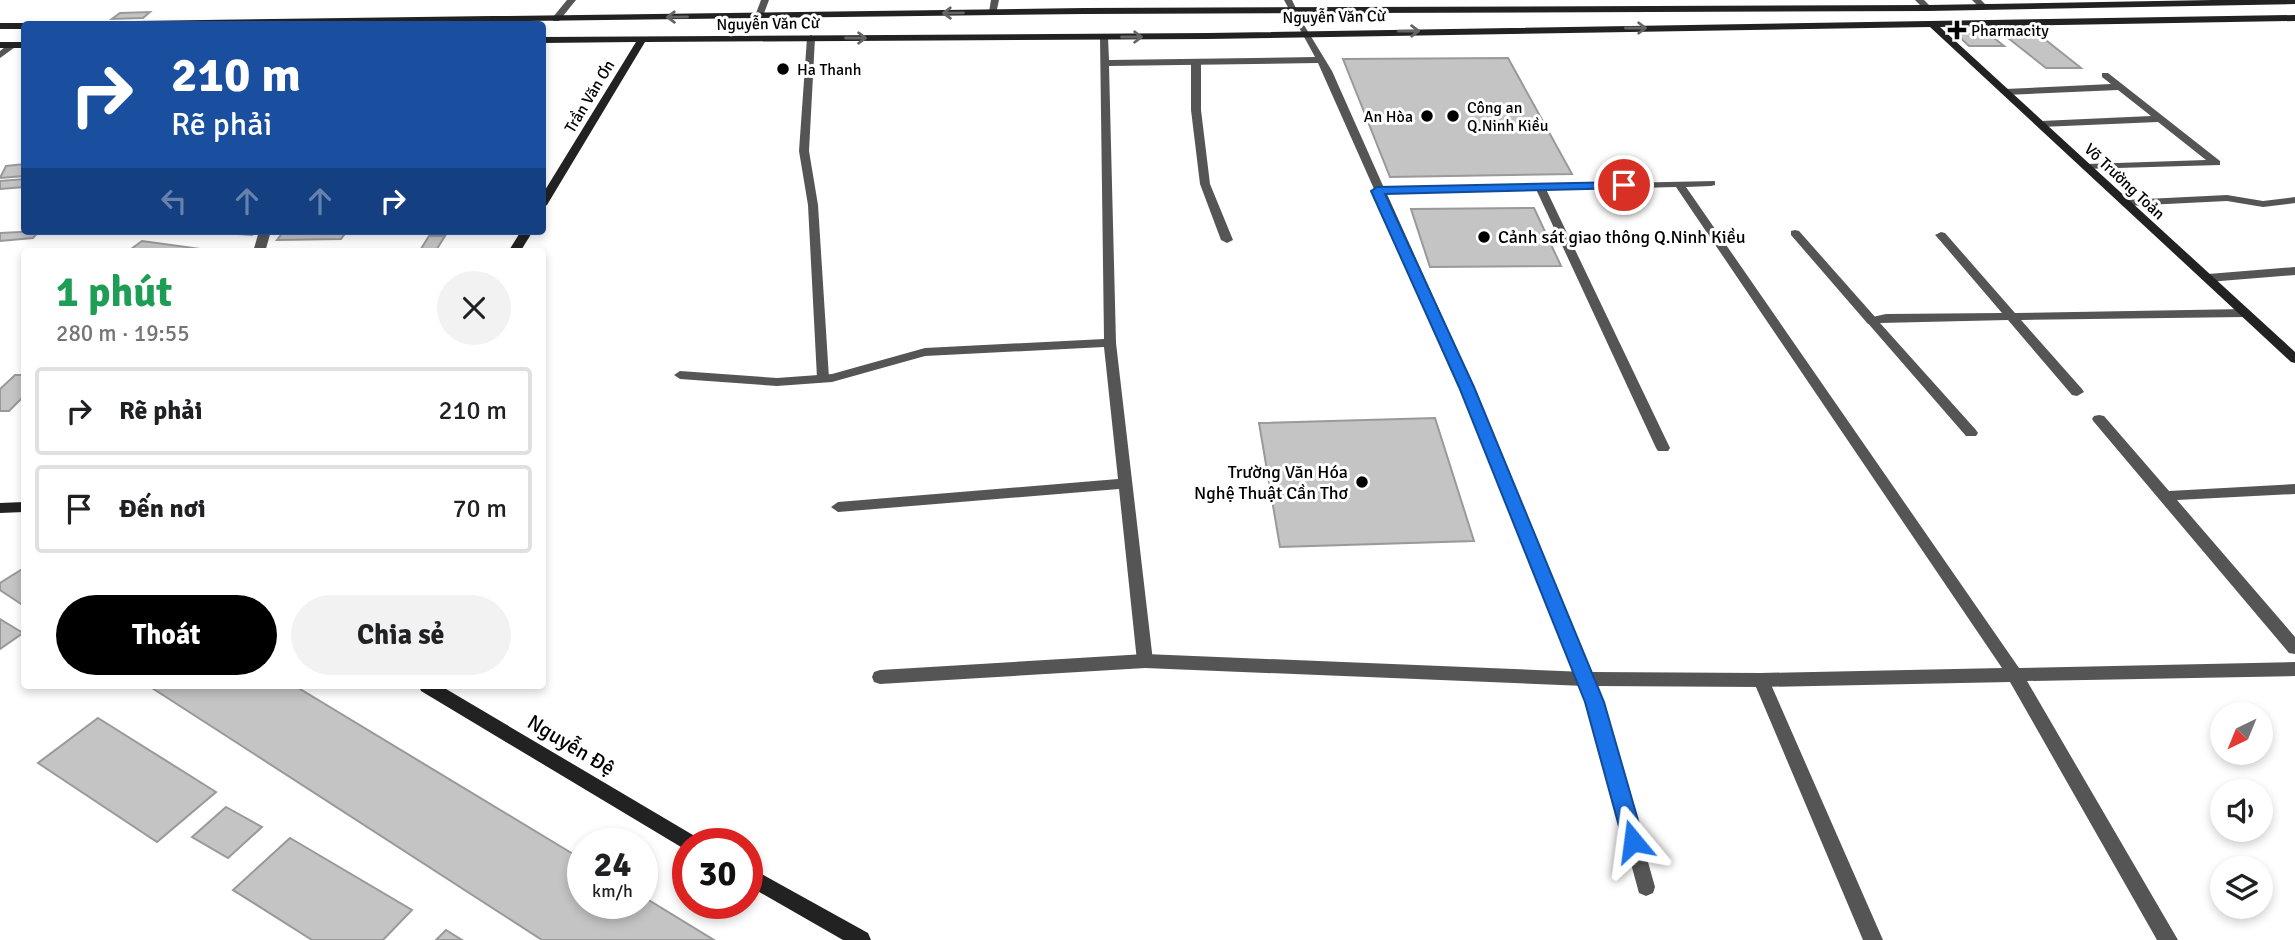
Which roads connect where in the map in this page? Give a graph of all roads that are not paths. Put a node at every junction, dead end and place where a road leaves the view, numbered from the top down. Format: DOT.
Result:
graph roads {
  1 [pos="572,0"];
  2 [pos="765,0"];
  3 [pos="995,0"];
  4 [pos="1288,0"];
  5 [pos="1976,0"];
  6 [pos="2295,1"];
  7 [pos="1916,4"];
  8 [pos="1984,7"];
  9 [pos="1291,10"];
  10 [pos="993,12"];
  11 [pos="759,16"];
  12 [pos="2295,18"];
  13 [pos="555,19"];
  14 [pos="387,21"];
  15 [pos="0,26"];
  16 [pos="21,26"];
  17 [pos="1934,26"];
  18 [pos="1307,32"];
  19 [pos="1104,37"];
  20 [pos="811,38"];
  21 [pos="546,40"];
  22 [pos="642,40"];
  23 [pos="0,45"];
  24 [pos="13,45"];
  25 [pos="21,45"];
  26 [pos="0,55"];
  27 [pos="1321,60"];
  28 [pos="1196,62"];
  29 [pos="1104,63"];
  30 [pos="2105,75"];
  31 [pos="2119,87"];
  32 [pos="2005,92"];
  33 [pos="2159,119"];
  34 [pos="2041,124"];
  35 [pos="2087,167"];
  36 [pos="1711,183"];
  37 [pos="1679,184"];
  38 [pos="1540,187"];
  39 [pos="1377,191"];
  40 [pos="546,198"];
  41 [pos="2295,200"];
  42 [pos="2126,203"];
  43 [pos="1795,233"];
  44 [pos="1941,235"];
  45 [pos="1227,240"];
  46 [pos="2295,271"];
  47 [pos="2208,278"];
  48 [pos="2245,313"];
  49 [pos="2014,318"];
  50 [pos="1872,321"];
  51 [pos="1110,343"];
  52 [pos="2295,359"];
  53 [pos="680,376"];
  54 [pos="823,379"];
  55 [pos="2077,392"];
  56 [pos="2099,419"];
  57 [pos="1971,433"];
  58 [pos="1663,448"];
  59 [pos="1126,483"];
  60 [pos="2295,489"];
  61 [pos="2165,496"];
  62 [pos="21,507"];
  63 [pos="838,507"];
  64 [pos="0,508"];
  65 [pos="2295,648"];
  66 [pos="1145,661"];
  67 [pos="2295,669"];
  68 [pos="2015,675"];
  69 [pos="880,677"];
  70 [pos="1584,679"];
  71 [pos="1761,680"];
  72 [pos="432,689"];
  73 [pos="672,832"];
  74 [pos="763,884"];
  75 [pos="1646,887"];
  76 [pos="861,940"];
  77 [pos="1873,940"];
  78 [pos="2168,940"];
  1 -- 13 [label="street"];
  2 -- 11 [label="street"];
  3 -- 10 [label="street"];
  4 -- 9 [label="street"];
  5 -- 8 [label="street"];
  6 -- 8 [label="main road, Nguyễn Văn Cừ"];
  7 -- 8 [label="main road, Nguyễn Văn Cừ"];
  7 -- 9 [label="main road, Nguyễn Văn Cừ"];
  7 -- 17 [label="main road, Võ Trường Toản"];
  9 -- 10 [label="main road, Nguyễn Văn Cừ"];
  9 -- 18 [label="street"];
  10 -- 11 [label="main road, Nguyễn Văn Cừ, one-way"];
  11 -- 13 [label="main road, Nguyễn Văn Cừ, one-way"];
  12 -- 17 [label="main road, Nguyễn Văn Cừ"];
  13 -- 14 [label="main road, Nguyễn Văn Cừ"];
  15 -- 16 [label="main road"];
  18 -- 17 [label="main road, Nguyễn Văn Cừ, one-way"];
  17 -- 32 [label="main road, Võ Trường Toản"];
  19 -- 18 [label="main road, Nguyễn Văn Cừ, one-way"];
  18 -- 27 [label="street"];
  20 -- 19 [label="main road, Nguyễn Văn Cừ, one-way"];
  19 -- 29 [label="street"];
  20 -- 22 [label="main road, Nguyễn Văn Cừ"];
  20 -- 54 [label="street"];
  21 -- 22 [label="main road, Nguyễn Văn Cừ"];
  22 -- 40 [label="main road, Trần Văn Ơn"];
  23 -- 24 [label="main road"];
  24 -- 25 [label="main road"];
  24 -- 26 [label="street"];
  27 -- 28 [label="street"];
  27 -- 39 [label="street"];
  28 -- 29 [label="street"];
  28 -- 45 [label="street"];
  29 -- 51 [label="street"];
  30 -- 31 [label="street"];
  31 -- 32 [label="street"];
  31 -- 33 [label="street"];
  32 -- 34 [label="main road, Võ Trường Toản"];
  33 -- 34 [label="street"];
  33 -- 35 [label="street"];
  34 -- 35 [label="main road, Võ Trường Toản"];
  35 -- 42 [label="main road, Võ Trường Toản"];
  36 -- 37 [label="street"];
  37 -- 38 [label="street"];
  37 -- 68 [label="street"];
  38 -- 39 [label="street"];
  38 -- 58 [label="street"];
  39 -- 70 [label="street"];
  41 -- 42 [label="street"];
  42 -- 47 [label="main road, Võ Trường Toản"];
  43 -- 50 [label="street"];
  44 -- 49 [label="street"];
  46 -- 47 [label="street"];
  47 -- 48 [label="main road, Võ Trường Toản"];
  48 -- 49 [label="street"];
  48 -- 52 [label="main road, Võ Trường Toản"];
  49 -- 50 [label="street"];
  49 -- 55 [label="street"];
  50 -- 57 [label="street"];
  51 -- 54 [label="street"];
  51 -- 59 [label="street"];
  53 -- 54 [label="street"];
  56 -- 61 [label="street"];
  59 -- 63 [label="street"];
  59 -- 66 [label="street"];
  60 -- 61 [label="street"];
  61 -- 65 [label="street"];
  62 -- 64 [label="main road"];
  66 -- 69 [label="street"];
  66 -- 70 [label="street"];
  67 -- 68 [label="street"];
  68 -- 71 [label="street"];
  68 -- 78 [label="street"];
  70 -- 71 [label="street"];
  70 -- 75 [label="street"];
  71 -- 77 [label="street"];
  72 -- 73 [label="main road, Nguyễn Đệ"];
  74 -- 76 [label="main road"];
}
